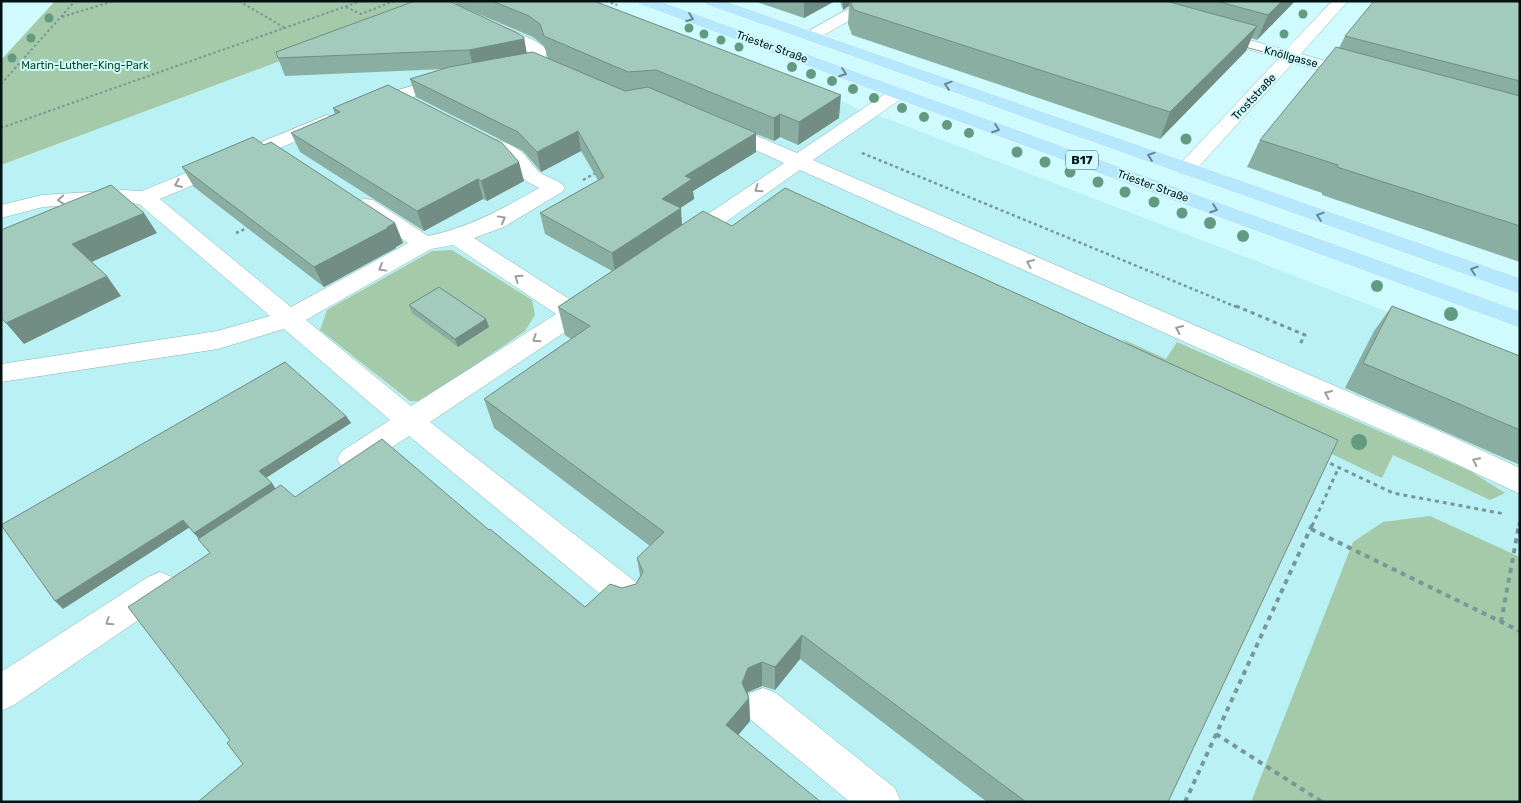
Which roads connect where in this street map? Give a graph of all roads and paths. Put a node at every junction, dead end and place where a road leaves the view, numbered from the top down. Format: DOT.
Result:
graph roads {
  1 [pos="75,1"];
  2 [pos="114,1"];
  3 [pos="239,1"];
  4 [pos="361,1"];
  5 [pos="394,1"];
  6 [pos="644,1"];
  7 [pos="710,1"];
  8 [pos="874,1"];
  9 [pos="1341,1"];
  10 [pos="346,7"];
  11 [pos="62,17"];
  12 [pos="481,23"];
  13 [pos="285,28"];
  14 [pos="1195,30"];
  15 [pos="811,36"];
  16 [pos="1292,57"];
  17 [pos="463,76"];
  18 [pos="1372,79"];
  19 [pos="583,81"];
  20 [pos="1,84"];
  21 [pos="898,93"];
  22 [pos="396,96"];
  23 [pos="421,109"];
  24 [pos="702,119"];
  25 [pos="1,128"];
  26 [pos="472,135"];
  27 [pos="858,152"];
  28 [pos="798,162"];
  29 [pos="601,169"];
  30 [pos="1186,169"];
  31 [pos="576,185"];
  32 [pos="351,196"];
  33 [pos="145,198"];
  34 [pos="1,212"];
  35 [pos="457,237"];
  36 [pos="424,244"];
  37 [pos="662,255"];
  38 [pos="1520,286"];
  39 [pos="615,288"];
  40 [pos="574,314"];
  41 [pos="289,319"];
  42 [pos="1520,320"];
  43 [pos="1297,349"];
  44 [pos="1,373"];
  45 [pos="410,421"];
  46 [pos="1321,459"];
  47 [pos="1339,467"];
  48 [pos="327,476"];
  49 [pos="1520,482"];
  50 [pos="1510,515"];
  51 [pos="1520,520"];
  52 [pos="1311,528"];
  53 [pos="178,575"];
  54 [pos="629,597"];
  55 [pos="1501,622"];
  56 [pos="1520,631"];
  57 [pos="1,693"];
  58 [pos="762,706"];
  59 [pos="1216,734"];
  60 [pos="881,802"];
  61 [pos="1185,802"];
  62 [pos="1322,802"];
  1 -- 11 [label="path"];
  2 -- 11 [label="path"];
  3 -- 13 [label="path"];
  4 -- 13 [label="path"];
  5 -- 10 [label="path"];
  6 -- 21 [label="main road, Triester Straße / B17, one-way"];
  7 -- 15 [label="main road, Triester Straße / B17"];
  8 -- 15 [label="street"];
  9 -- 16 [label="street, Troststraße"];
  11 -- 20 [label="path"];
  12 -- 19 [label="street"];
  13 -- 25 [label="path"];
  14 -- 16 [label="street, Knöllgasse"];
  30 -- 15 [label="main road, Triester Straße / B17, one-way"];
  16 -- 18 [label="street, Knöllgasse"];
  16 -- 30 [label="street, Troststraße"];
  17 -- 22 [label="street"];
  21 -- 28 [label="street"];
  21 -- 42 [label="main road, Triester Straße / B17, one-way"];
  22 -- 23 [label="street"];
  22 -- 33 [label="street, one-way"];
  24 -- 28 [label="street"];
  35 -- 26 [label="street, one-way"];
  27 -- 43 [label="path"];
  28 -- 37 [label="street, one-way"];
  49 -- 28 [label="street, one-way"];
  29 -- 31 [label="path"];
  38 -- 30 [label="main road, Triester Straße / B17, one-way"];
  32 -- 36 [label="street"];
  33 -- 34 [label="street, one-way"];
  33 -- 41 [label="street"];
  35 -- 36 [label="street"];
  40 -- 35 [label="street, one-way"];
  36 -- 41 [label="street, one-way"];
  39 -- 40 [label="street"];
  40 -- 45 [label="street, one-way"];
  41 -- 44 [label="street"];
  41 -- 45 [label="street"];
  45 -- 48 [label="street"];
  45 -- 54 [label="street"];
  46 -- 47 [label="path"];
  47 -- 50 [label="path"];
  47 -- 52 [label="path"];
  51 -- 55 [label="path"];
  52 -- 55 [label="path"];
  52 -- 59 [label="path"];
  53 -- 57 [label="street, one-way"];
  55 -- 56 [label="path"];
  58 -- 60 [label="street"];
  59 -- 61 [label="path"];
  59 -- 62 [label="path"];
}
